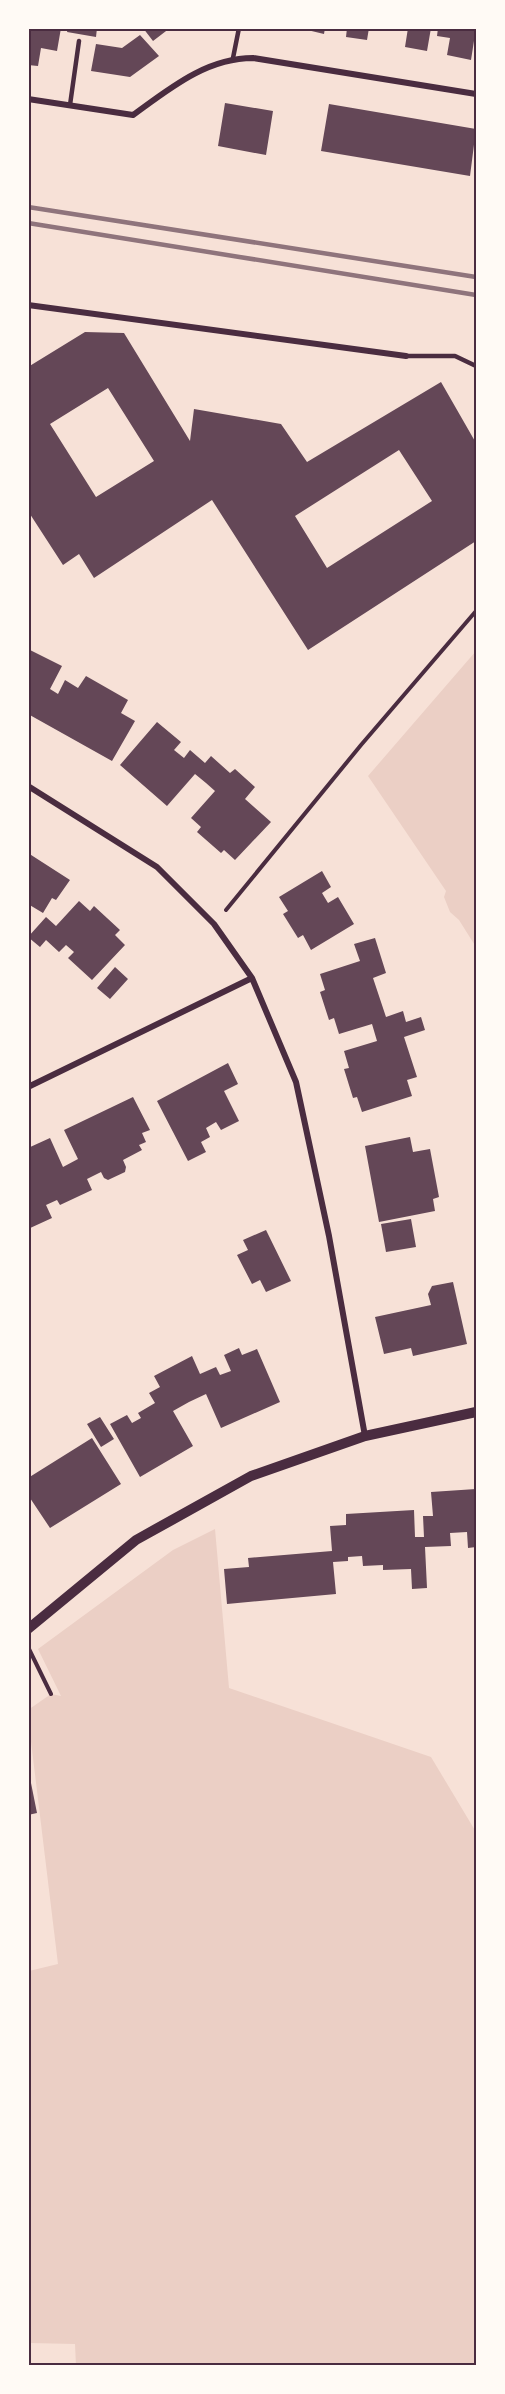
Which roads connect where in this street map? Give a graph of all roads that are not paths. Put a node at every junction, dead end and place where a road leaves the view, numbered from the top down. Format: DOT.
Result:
graph roads {
  1 [pos="238,28"];
  2 [pos="79,41"];
  3 [pos="233,58"];
  4 [pos="477,94"];
  5 [pos="28,99"];
  6 [pos="70,105"];
  7 [pos="28,305"];
  8 [pos="406,356"];
  9 [pos="477,366"];
  10 [pos="28,786"];
  11 [pos="252,978"];
  12 [pos="28,1087"];
  13 [pos="477,1412"];
  14 [pos="364,1437"];
  15 [pos="28,1629"];
  1 -- 3 [label="lane"];
  2 -- 6 [label="lane"];
  3 -- 4 [label="street"];
  3 -- 6 [label="street"];
  5 -- 6 [label="street"];
  7 -- 8 [label="street"];
  8 -- 9 [label="lane"];
  10 -- 11 [label="street"];
  11 -- 12 [label="street"];
  11 -- 14 [label="street"];
  13 -- 14 [label="street"];
  14 -- 15 [label="street"];
}
